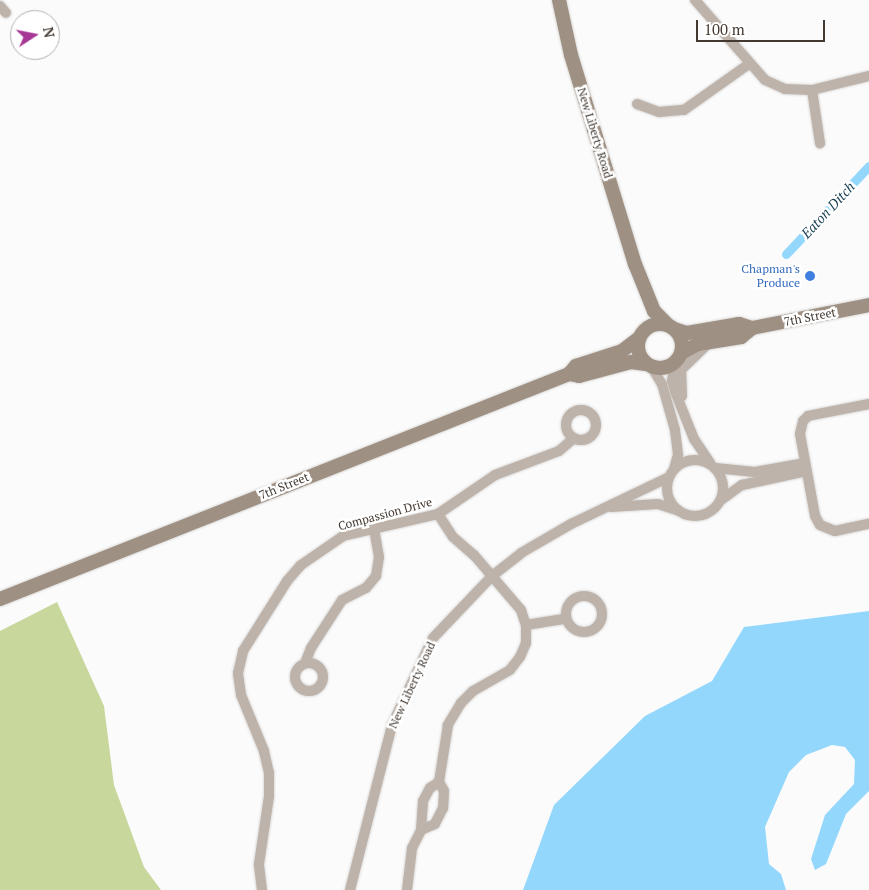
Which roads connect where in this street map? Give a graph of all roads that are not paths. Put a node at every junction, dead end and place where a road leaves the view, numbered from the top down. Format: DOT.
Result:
graph roads {
  1 [pos="560,0"];
  2 [pos="695,0"];
  3 [pos="749,64"];
  4 [pos="869,76"];
  5 [pos="812,90"];
  6 [pos="637,104"];
  7 [pos="820,143"];
  8 [pos="635,264"];
  9 [pos="869,305"];
  10 [pos="671,327"];
  11 [pos="752,328"];
  12 [pos="641,335"];
  13 [pos="710,342"];
  14 [pos="678,357"];
  15 [pos="648,365"];
  16 [pos="569,374"];
  17 [pos="869,404"];
  18 [pos="683,405"];
  19 [pos="574,438"];
  20 [pos="714,467"];
  21 [pos="806,467"];
  22 [pos="672,473"];
  23 [pos="720,501"];
  24 [pos="611,507"];
  25 [pos="679,511"];
  26 [pos="438,514"];
  27 [pos="869,524"];
  28 [pos="374,528"];
  29 [pos="492,576"];
  30 [pos="0,600"];
  31 [pos="564,619"];
  32 [pos="526,625"];
  33 [pos="306,663"];
  34 [pos="439,782"];
  35 [pos="422,830"];
  36 [pos="262,890"];
  37 [pos="350,890"];
  38 [pos="407,890"];
  1 -- 8 [label="street, New Liberty Road"];
  2 -- 3 [label="street"];
  3 -- 5 [label="street"];
  3 -- 6 [label="street"];
  4 -- 5 [label="street"];
  5 -- 7 [label="street"];
  8 -- 10 [label="street, New Liberty Road"];
  8 -- 12 [label="street, New Liberty Road"];
  9 -- 11 [label="street, 7th Street"];
  10 -- 11 [label="street, 7th Street"];
  10 -- 12 [label="street"];
  10 -- 14 [label="street"];
  11 -- 13 [label="street, 7th Street"];
  12 -- 15 [label="street"];
  12 -- 16 [label="street, 7th Street"];
  13 -- 14 [label="street, 7th Street"];
  13 -- 18 [label="street"];
  14 -- 15 [label="street"];
  14 -- 18 [label="street"];
  15 -- 16 [label="street, 7th Street"];
  15 -- 22 [label="street"];
  16 -- 30 [label="street, 7th Street"];
  17 -- 21 [label="street"];
  18 -- 20 [label="street"];
  19 -- 26 [label="street, Compassion Drive"];
  20 -- 21 [label="street"];
  20 -- 22 [label="street"];
  20 -- 23 [label="street"];
  21 -- 23 [label="street"];
  21 -- 27 [label="street"];
  22 -- 24 [label="street, New Liberty Road"];
  22 -- 25 [label="street"];
  23 -- 25 [label="street"];
  24 -- 25 [label="street, New Liberty Road"];
  24 -- 29 [label="street, New Liberty Road"];
  26 -- 28 [label="street, Compassion Drive"];
  26 -- 29 [label="street"];
  28 -- 33 [label="street"];
  28 -- 36 [label="street, Compassion Drive"];
  29 -- 32 [label="street"];
  29 -- 37 [label="street, New Liberty Road"];
  31 -- 32 [label="street"];
  32 -- 34 [label="street"];
  34 -- 35 [label="street"];
  34 -- 35 [label="street"];
  35 -- 38 [label="street"];
}
